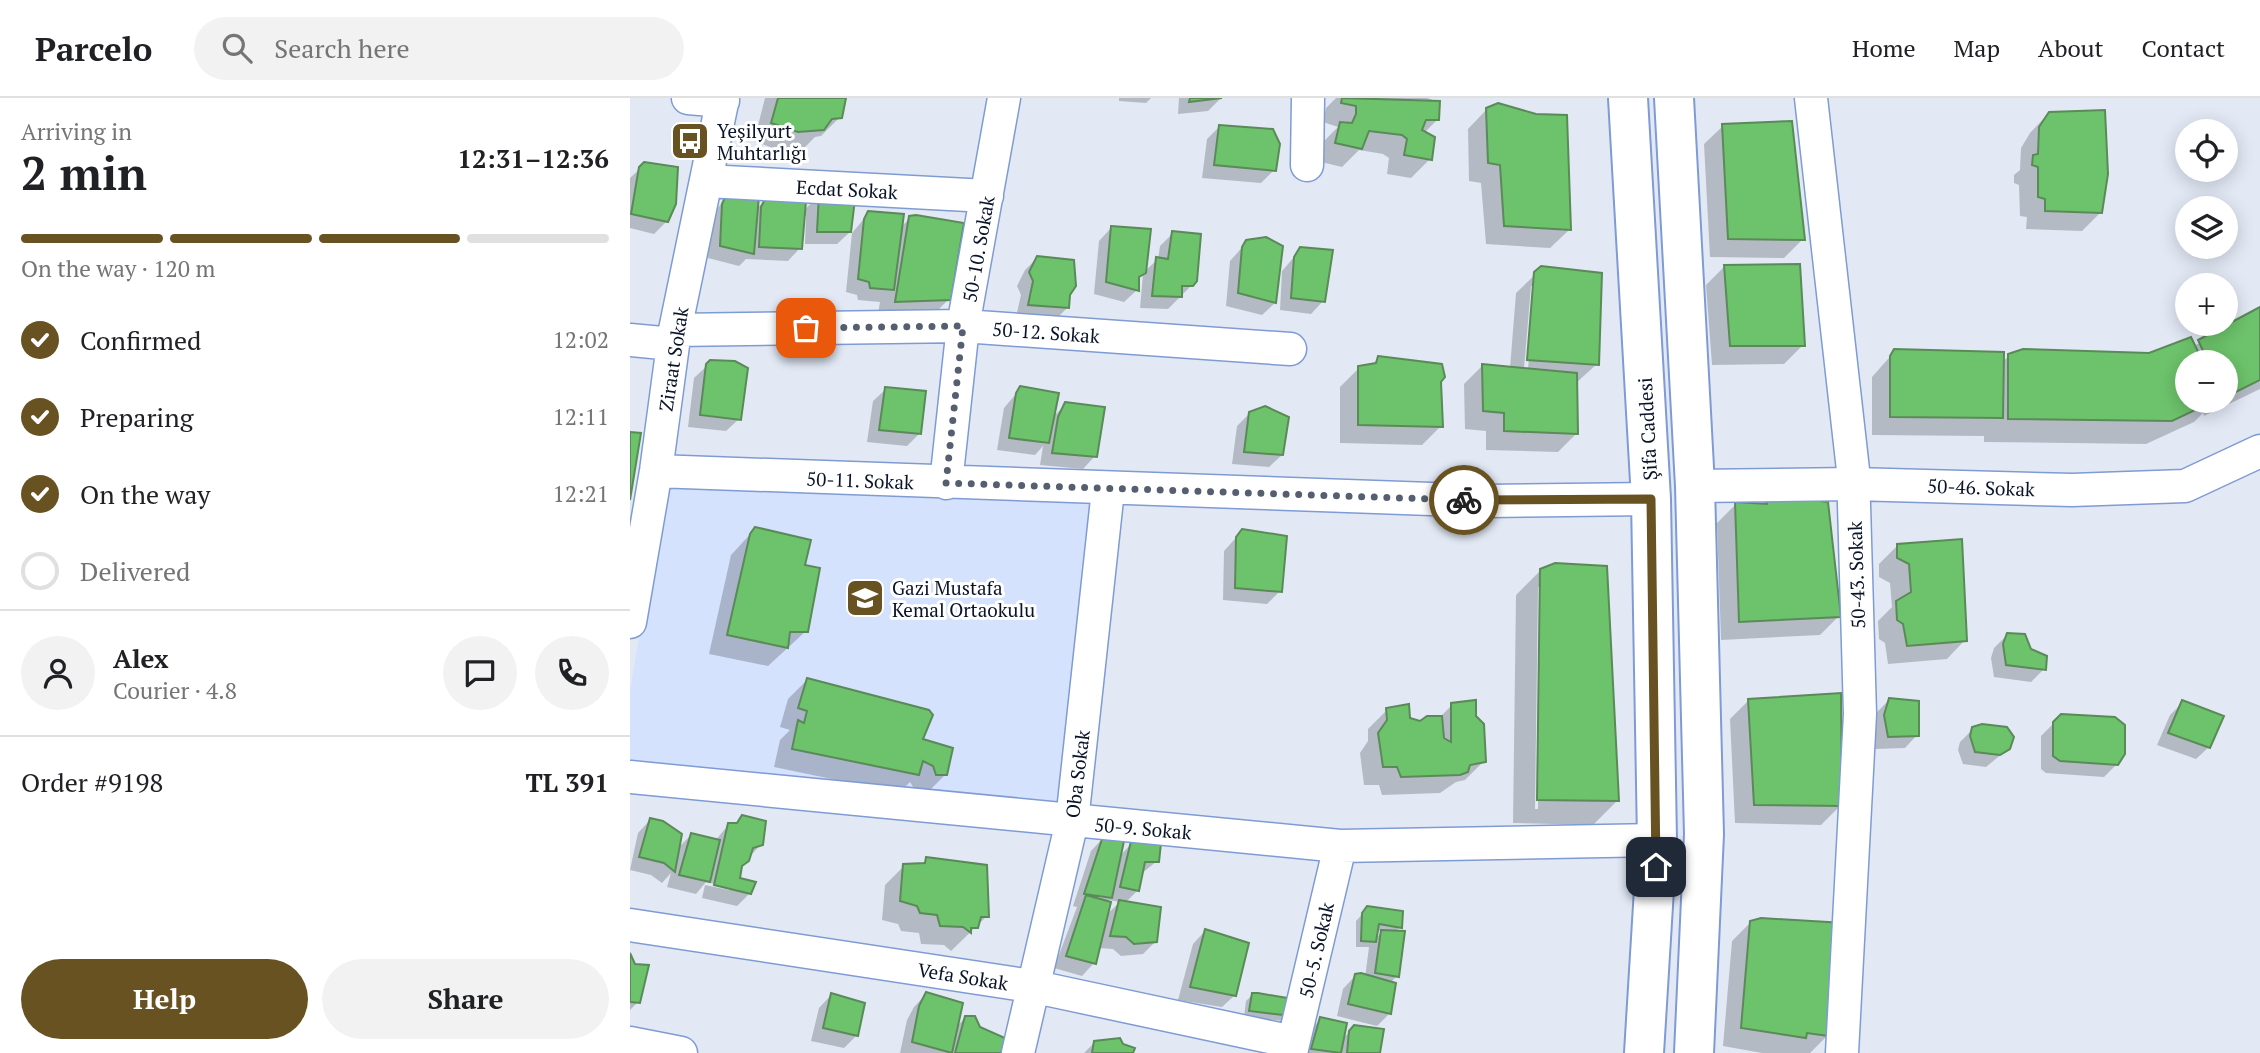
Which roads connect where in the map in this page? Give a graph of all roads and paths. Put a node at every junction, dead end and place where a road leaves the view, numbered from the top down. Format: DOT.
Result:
graph roads {
  1 [pos="688,98"];
  2 [pos="1004,98"];
  3 [pos="1308,98"];
  4 [pos="1628,98"];
  5 [pos="1674,98"];
  6 [pos="1811,98"];
  7 [pos="723,100"];
  8 [pos="1307,165"];
  9 [pos="706,181"];
  10 [pos="987,196"];
  11 [pos="963,326"];
  12 [pos="674,337"];
  13 [pos="630,340"];
  14 [pos="1290,349"];
  15 [pos="2260,452"];
  16 [pos="656,471"];
  17 [pos="946,483"];
  18 [pos="1853,484"];
  19 [pos="1695,486"];
  20 [pos="1108,490"];
  21 [pos="1651,499"];
  22 [pos="636,549"];
  23 [pos="630,622"];
  24 [pos="630,777"];
  25 [pos="1072,821"];
  26 [pos="1657,840"];
  27 [pos="1340,846"];
  28 [pos="630,925"];
  29 [pos="1031,986"];
  30 [pos="630,1043"];
  31 [pos="1292,1048"];
  32 [pos="681,1053"];
  33 [pos="1018,1053"];
  34 [pos="1644,1053"];
  35 [pos="1694,1053"];
  36 [pos="1842,1053"];
  1 -- 7 [label="street"];
  2 -- 10 [label="street, 50-10. Sokak"];
  3 -- 8 [label="street"];
  4 -- 21 [label="street, Şifa Caddesi"];
  5 -- 19 [label="street"];
  6 -- 18 [label="street, 50-43. Sokak"];
  7 -- 9 [label="street, Ziraat Sokak"];
  9 -- 10 [label="street, Ecdat Sokak"];
  9 -- 12 [label="street, Ziraat Sokak"];
  10 -- 11 [label="street, 50-10. Sokak"];
  11 -- 12 [label="street, 50-12. Sokak"];
  11 -- 14 [label="street, 50-12. Sokak"];
  11 -- 17 [label="street, 50-10. Sokak"];
  12 -- 13 [label="street, 50-12. Sokak"];
  12 -- 16 [label="street, Ziraat Sokak"];
  15 -- 18 [label="street, 50-46. Sokak"];
  16 -- 17 [label="street, 50-11. Sokak"];
  16 -- 22 [label="street, Ziraat Sokak"];
  17 -- 20 [label="street, 50-11. Sokak"];
  18 -- 19 [label="street, 50-46. Sokak"];
  18 -- 36 [label="street, 50-43. Sokak"];
  19 -- 35 [label="street"];
  20 -- 21 [label="street, 50-11. Sokak"];
  20 -- 25 [label="street, Oba Sokak"];
  21 -- 26 [label="street, Şifa Caddesi"];
  22 -- 23 [label="street, Ziraat Sokak"];
  24 -- 25 [label="street, 50-9. Sokak"];
  25 -- 27 [label="street, 50-9. Sokak"];
  25 -- 29 [label="street, Oba Sokak"];
  26 -- 27 [label="street, 50-9. Sokak"];
  26 -- 34 [label="street, Şifa Caddesi"];
  27 -- 31 [label="street, 50-5. Sokak"];
  28 -- 29 [label="street, Vefa Sokak"];
  29 -- 31 [label="street, Vefa Sokak"];
  29 -- 33 [label="street, Oba Sokak"];
  30 -- 32 [label="street"];
}
